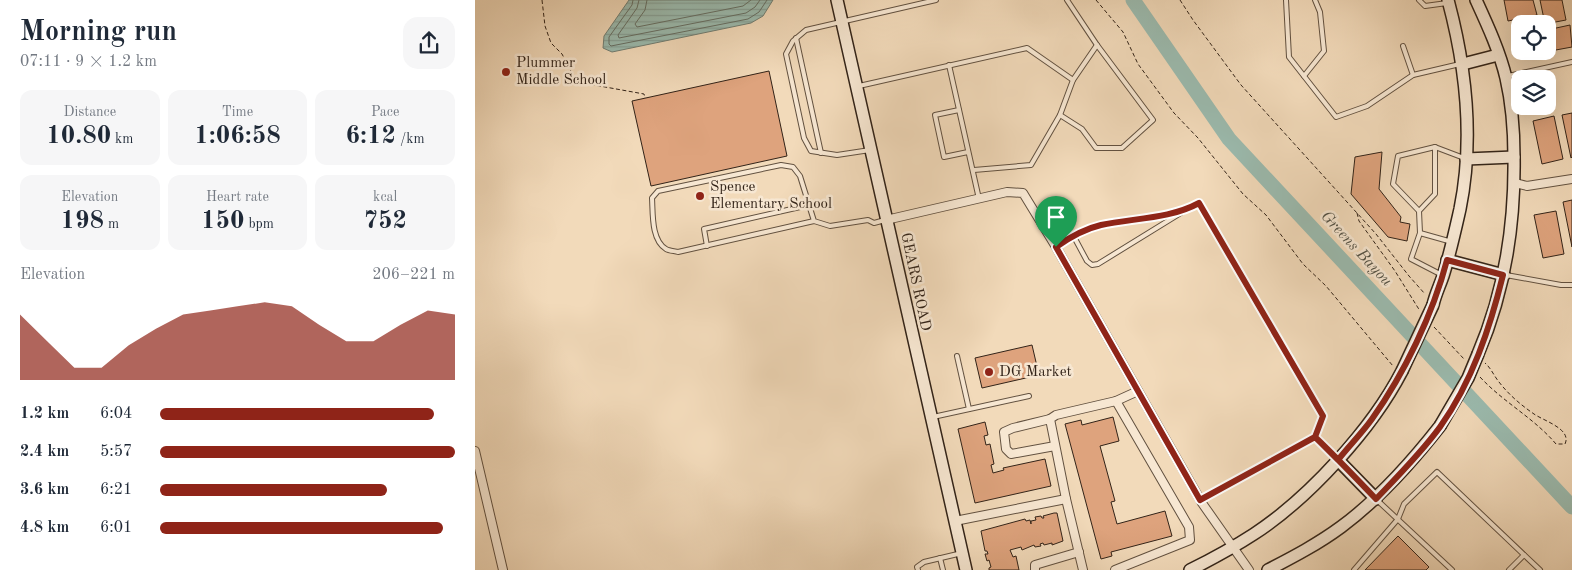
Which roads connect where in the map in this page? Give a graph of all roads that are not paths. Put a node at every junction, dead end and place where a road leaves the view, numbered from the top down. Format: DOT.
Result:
graph roads {
  1 [pos="837,0"];
  2 [pos="936,0"];
  3 [pos="1067,0"];
  4 [pos="1286,0"];
  5 [pos="1315,0"];
  6 [pos="1419,0"];
  7 [pos="1476,0"];
  8 [pos="1449,1"];
  9 [pos="842,22"];
  10 [pos="796,38"];
  11 [pos="1097,45"];
  12 [pos="1403,46"];
  13 [pos="1498,55"];
  14 [pos="1572,62"];
  15 [pos="1463,64"];
  16 [pos="949,65"];
  17 [pos="1413,75"];
  18 [pos="1303,76"];
  19 [pos="1506,77"];
  20 [pos="1073,80"];
  21 [pos="856,86"];
  22 [pos="959,110"];
  23 [pos="1060,115"];
  24 [pos="1435,147"];
  25 [pos="871,150"];
  26 [pos="968,152"];
  27 [pos="821,153"];
  28 [pos="1514,158"];
  29 [pos="1466,159"];
  30 [pos="974,170"];
  31 [pos="1572,179"];
  32 [pos="1515,183"];
  33 [pos="979,199"];
  34 [pos="809,205"];
  35 [pos="1186,210"];
  36 [pos="1419,211"];
  37 [pos="887,220"];
  38 [pos="813,221"];
  39 [pos="1420,233"];
  40 [pos="1073,235"];
  41 [pos="1452,242"];
  42 [pos="707,246"];
  43 [pos="1056,247"];
  44 [pos="1447,260"];
  45 [pos="1443,275"];
  46 [pos="1503,275"];
  47 [pos="1572,285"];
  48 [pos="957,356"];
  49 [pos="1138,391"];
  50 [pos="1029,396"];
  51 [pos="1116,400"];
  52 [pos="969,409"];
  53 [pos="931,417"];
  54 [pos="1050,419"];
  55 [pos="1315,437"];
  56 [pos="1055,446"];
  57 [pos="475,450"];
  58 [pos="1338,460"];
  59 [pos="1066,499"];
  60 [pos="1376,499"];
  61 [pos="1200,500"];
  62 [pos="1397,519"];
  63 [pos="955,521"];
  64 [pos="1232,546"];
  65 [pos="1079,552"];
  66 [pos="962,553"];
  67 [pos="1524,555"];
  68 [pos="940,558"];
  69 [pos="1448,566"];
  70 [pos="503,570"];
  71 [pos="918,570"];
  72 [pos="943,570"];
  73 [pos="966,570"];
  74 [pos="1035,570"];
  75 [pos="1083,570"];
  76 [pos="1115,570"];
  77 [pos="1190,570"];
  78 [pos="1249,570"];
  79 [pos="1268,570"];
  80 [pos="1355,570"];
  81 [pos="1444,570"];
  82 [pos="1453,570"];
  83 [pos="1509,570"];
  84 [pos="1540,570"];
  1 -- 9 [label="street, GEARS ROAD"];
  2 -- 9 [label="lane"];
  3 -- 11 [label="lane"];
  4 -- 18 [label="lane"];
  5 -- 18 [label="lane"];
  6 -- 8 [label="lane"];
  7 -- 13 [label="street"];
  8 -- 15 [label="street"];
  9 -- 10 [label="lane"];
  9 -- 21 [label="street, GEARS ROAD"];
  10 -- 27 [label="lane"];
  10 -- 27 [label="lane"];
  11 -- 20 [label="lane"];
  11 -- 23 [label="lane"];
  12 -- 17 [label="lane"];
  13 -- 15 [label="street"];
  13 -- 19 [label="street"];
  14 -- 19 [label="lane"];
  15 -- 17 [label="lane"];
  15 -- 29 [label="street"];
  16 -- 20 [label="lane"];
  16 -- 21 [label="lane"];
  16 -- 22 [label="lane"];
  17 -- 18 [label="lane"];
  19 -- 28 [label="street"];
  20 -- 23 [label="lane"];
  21 -- 25 [label="street, GEARS ROAD"];
  22 -- 26 [label="lane"];
  22 -- 26 [label="lane"];
  23 -- 30 [label="lane"];
  24 -- 29 [label="lane"];
  24 -- 36 [label="lane"];
  24 -- 36 [label="lane"];
  25 -- 27 [label="lane"];
  25 -- 37 [label="street, GEARS ROAD"];
  26 -- 30 [label="lane"];
  28 -- 29 [label="street"];
  28 -- 32 [label="street"];
  29 -- 41 [label="street"];
  30 -- 33 [label="lane"];
  31 -- 32 [label="street"];
  32 -- 46 [label="street"];
  33 -- 37 [label="street"];
  33 -- 43 [label="street"];
  34 -- 38 [label="lane"];
  34 -- 42 [label="lane"];
  34 -- 42 [label="lane"];
  35 -- 40 [label="lane"];
  35 -- 40 [label="lane"];
  35 -- 55 [label="lane"];
  36 -- 39 [label="lane"];
  37 -- 38 [label="lane"];
  37 -- 53 [label="street, GEARS ROAD"];
  38 -- 42 [label="lane"];
  39 -- 41 [label="lane"];
  39 -- 45 [label="lane"];
  40 -- 43 [label="lane"];
  41 -- 44 [label="street"];
  43 -- 49 [label="street"];
  44 -- 45 [label="street"];
  44 -- 46 [label="street"];
  45 -- 58 [label="street, bridge"];
  46 -- 47 [label="lane"];
  46 -- 60 [label="street, bridge"];
  48 -- 52 [label="lane"];
  49 -- 51 [label="street"];
  49 -- 61 [label="street"];
  50 -- 52 [label="lane"];
  51 -- 54 [label="street"];
  51 -- 76 [label="street"];
  52 -- 53 [label="lane"];
  53 -- 63 [label="street, GEARS ROAD"];
  54 -- 56 [label="street"];
  54 -- 56 [label="street"];
  55 -- 58 [label="lane"];
  55 -- 61 [label="lane"];
  56 -- 59 [label="street"];
  57 -- 70 [label="street"];
  58 -- 60 [label="street"];
  58 -- 64 [label="street"];
  59 -- 63 [label="street"];
  59 -- 65 [label="street"];
  60 -- 62 [label="lane"];
  60 -- 79 [label="street"];
  61 -- 64 [label="street"];
  62 -- 67 [label="lane"];
  62 -- 69 [label="lane"];
  62 -- 80 [label="lane"];
  63 -- 66 [label="street, GEARS ROAD"];
  64 -- 77 [label="street"];
  64 -- 78 [label="street"];
  65 -- 74 [label="street"];
  65 -- 75 [label="street"];
  66 -- 68 [label="lane"];
  66 -- 73 [label="street, GEARS ROAD"];
  67 -- 83 [label="lane"];
  67 -- 84 [label="lane"];
  68 -- 71 [label="lane"];
  68 -- 72 [label="lane"];
  69 -- 81 [label="lane"];
  69 -- 82 [label="lane"];
}
